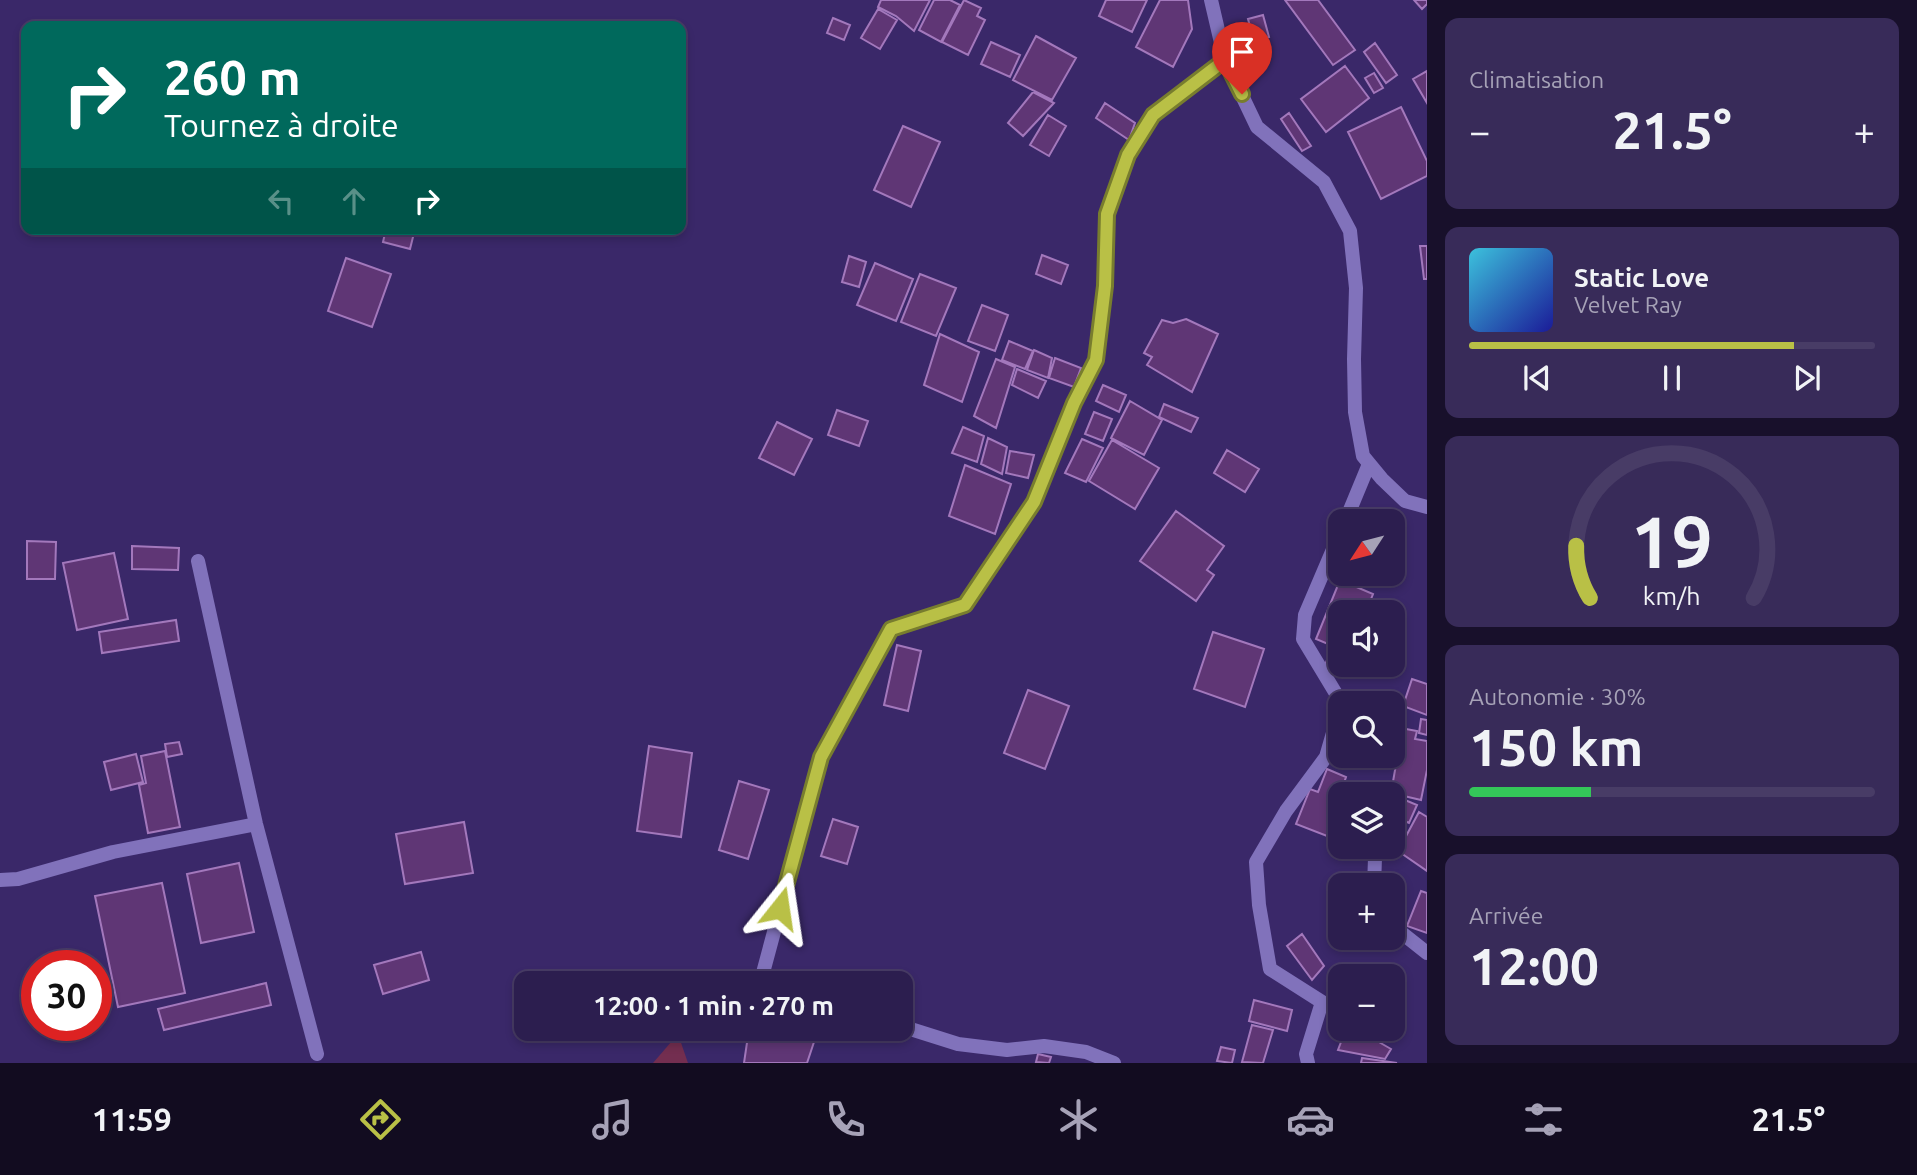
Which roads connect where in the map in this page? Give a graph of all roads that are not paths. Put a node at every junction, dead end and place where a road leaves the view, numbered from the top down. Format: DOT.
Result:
graph roads {
  1 [pos="1210,0"];
  2 [pos="1225,60"];
  3 [pos="1369,464"];
  4 [pos="1427,507"];
  5 [pos="1350,509"];
  6 [pos="198,561"];
  7 [pos="1328,561"];
  8 [pos="256,824"];
  9 [pos="0,880"];
  10 [pos="1405,936"];
  11 [pos="1427,953"];
  12 [pos="763,971"];
  13 [pos="913,1030"];
  14 [pos="317,1054"];
  15 [pos="1114,1063"];
  16 [pos="1308,1063"];
  1 -- 2 [label="street"];
  2 -- 3 [label="street"];
  2 -- 12 [label="street"];
  3 -- 4 [label="street"];
  3 -- 5 [label="street"];
  6 -- 8 [label="street"];
  7 -- 16 [label="street"];
  8 -- 9 [label="street"];
  8 -- 14 [label="street"];
  10 -- 11 [label="street"];
  13 -- 15 [label="street"];
}
